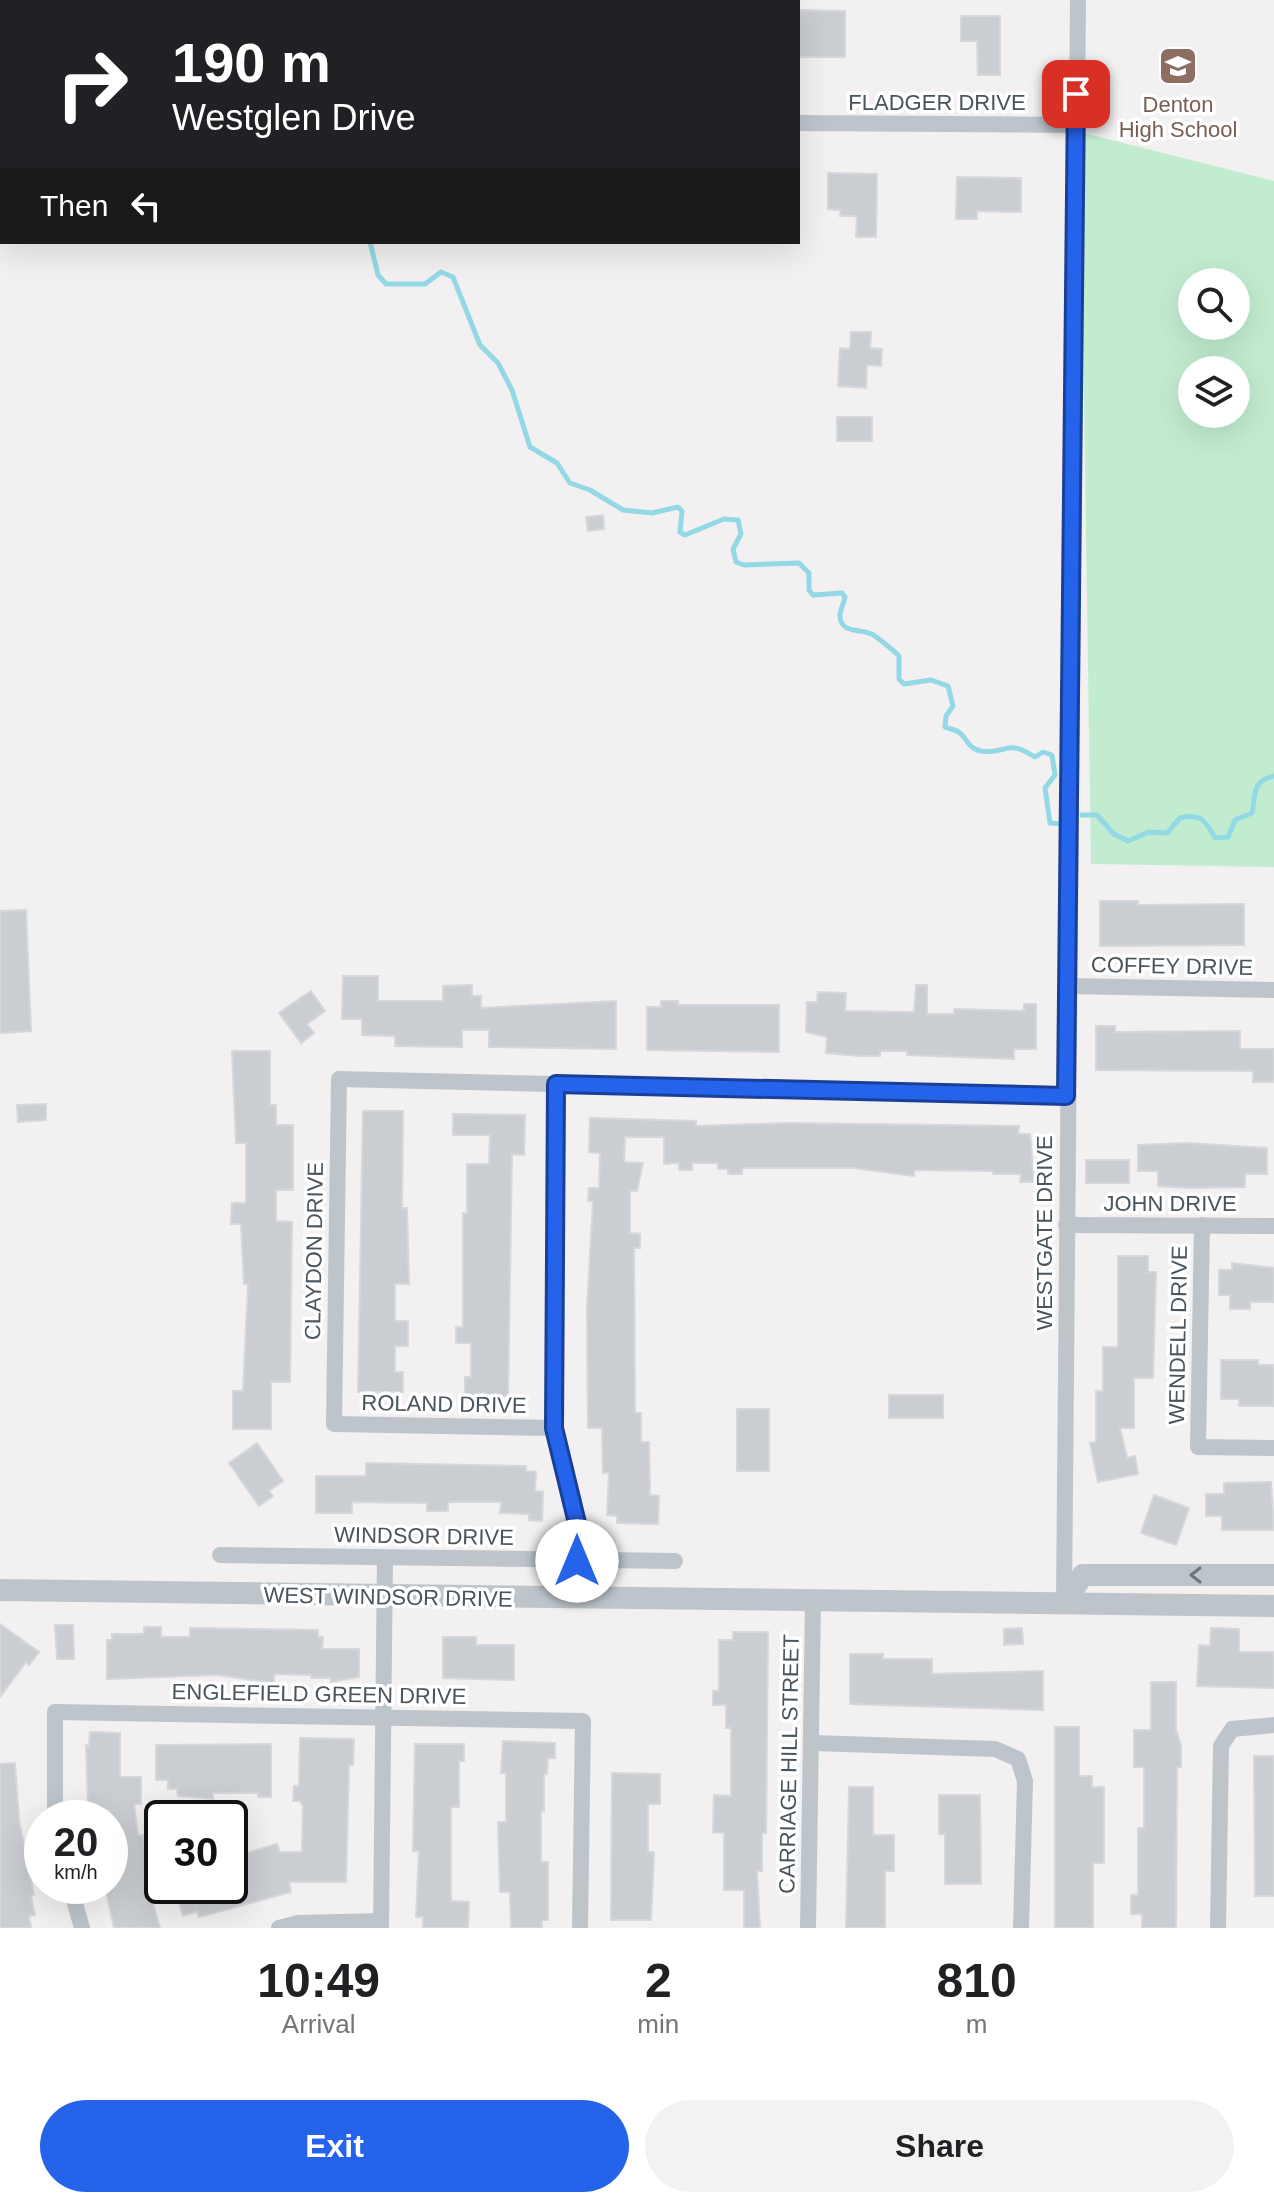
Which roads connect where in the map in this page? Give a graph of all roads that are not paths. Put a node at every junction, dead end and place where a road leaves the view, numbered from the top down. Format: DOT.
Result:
graph roads {
  1 [pos="1078,0"];
  2 [pos="800,123"];
  3 [pos="1076,125"];
  4 [pos="1069,986"];
  5 [pos="1274,990"];
  6 [pos="556,1084"];
  7 [pos="1066,1096"];
  8 [pos="1066,1225"];
  9 [pos="1202,1225"];
  10 [pos="1274,1226"];
  11 [pos="334,1424"];
  12 [pos="554,1428"];
  13 [pos="1274,1448"];
  14 [pos="220,1555"];
  15 [pos="385,1558"];
  16 [pos="577,1561"];
  17 [pos="675,1561"];
  18 [pos="1274,1575"];
  19 [pos="0,1590"];
  20 [pos="385,1597"];
  21 [pos="576,1600"];
  22 [pos="813,1600"];
  23 [pos="1064,1603"];
  24 [pos="1274,1606"];
  25 [pos="383,1716"];
  26 [pos="1274,1725"];
  27 [pos="813,1743"];
  28 [pos="55,1800"];
  29 [pos="75,1904"];
  30 [pos="381,1925"];
  31 [pos="82,1928"];
  32 [pos="279,1928"];
  33 [pos="580,1928"];
  34 [pos="808,1928"];
  35 [pos="1021,1928"];
  36 [pos="1218,1928"];
  1 -- 3 [label="street, WESTGATE DRIVE"];
  2 -- 3 [label="street, FLADGER DRIVE"];
  3 -- 4 [label="street, WESTGATE DRIVE"];
  4 -- 5 [label="street, COFFEY DRIVE"];
  4 -- 7 [label="street, WESTGATE DRIVE"];
  6 -- 7 [label="street"];
  6 -- 11 [label="street, CLAYDON DRIVE"];
  6 -- 12 [label="street"];
  7 -- 8 [label="street, WESTGATE DRIVE"];
  8 -- 9 [label="street, JOHN DRIVE"];
  8 -- 23 [label="street, WESTGATE DRIVE"];
  9 -- 10 [label="street, JOHN DRIVE"];
  9 -- 13 [label="street, WENDELL DRIVE"];
  11 -- 12 [label="street, ROLAND DRIVE"];
  12 -- 16 [label="street"];
  14 -- 15 [label="street, WINDSOR DRIVE"];
  15 -- 16 [label="street, WINDSOR DRIVE"];
  15 -- 20 [label="street"];
  16 -- 17 [label="street, WINDSOR DRIVE"];
  16 -- 21 [label="street"];
  18 -- 23 [label="street, one-way"];
  19 -- 20 [label="street, WEST WINDSOR DRIVE"];
  20 -- 21 [label="street, WEST WINDSOR DRIVE"];
  20 -- 25 [label="street"];
  21 -- 22 [label="street, WEST WINDSOR DRIVE"];
  22 -- 23 [label="street, WEST WINDSOR DRIVE"];
  22 -- 27 [label="street, CARRIAGE HILL STREET"];
  23 -- 24 [label="street, WEST WINDSOR DRIVE"];
  25 -- 28 [label="street, ENGLEFIELD GREEN DRIVE"];
  25 -- 30 [label="street"];
  25 -- 33 [label="street, ENGLEFIELD GREEN DRIVE"];
  26 -- 36 [label="street"];
  27 -- 34 [label="street, CARRIAGE HILL STREET"];
  27 -- 35 [label="street"];
  29 -- 31 [label="street"];
  30 -- 32 [label="street"];
}
